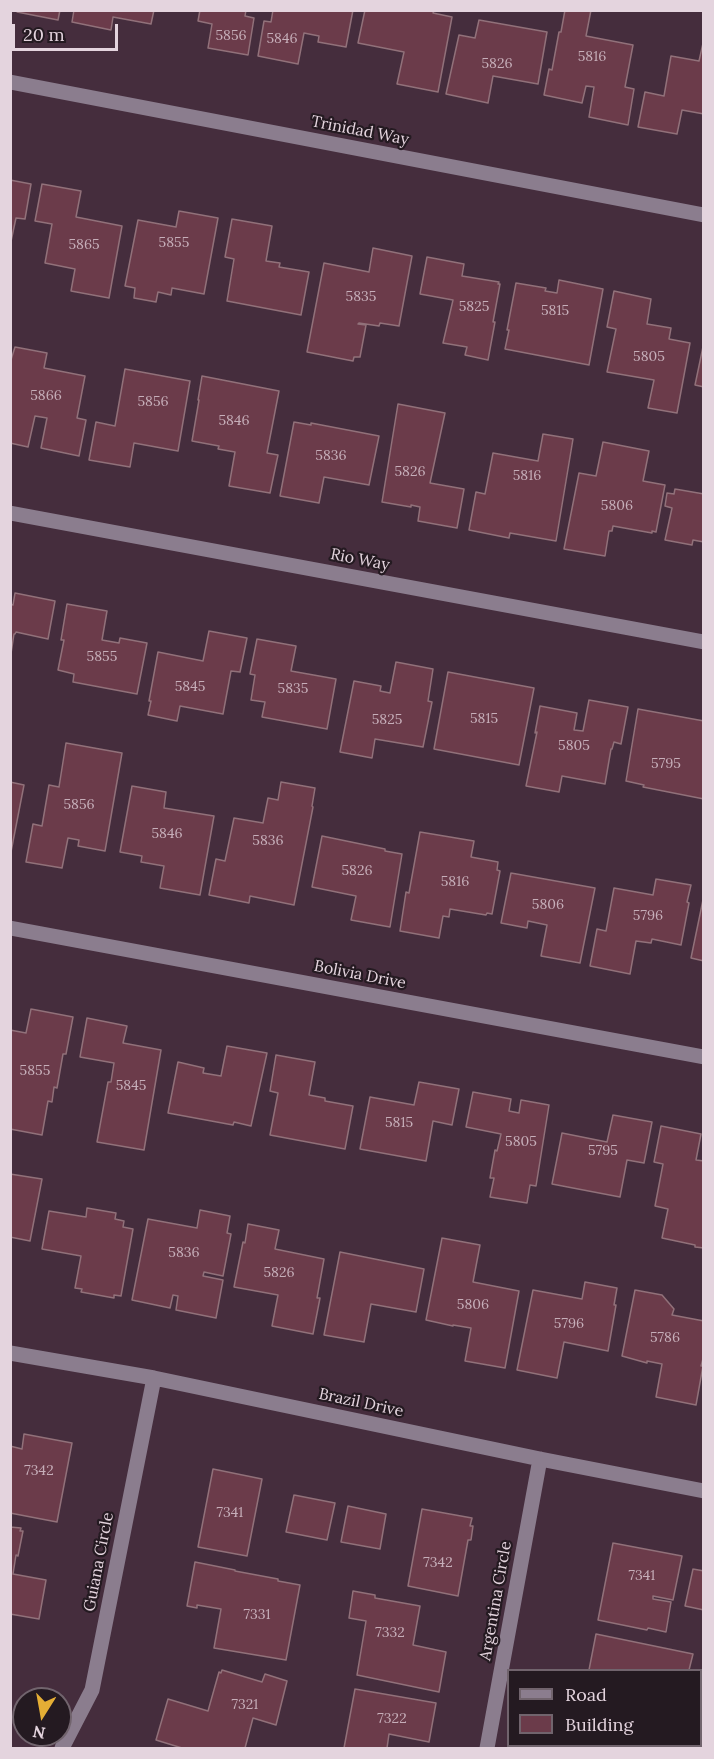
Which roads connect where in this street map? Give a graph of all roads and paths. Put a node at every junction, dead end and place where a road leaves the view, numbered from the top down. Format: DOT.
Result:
graph roads {
  1 [pos="10,82"];
  2 [pos="704,215"];
  3 [pos="10,513"];
  4 [pos="704,642"];
  5 [pos="10,928"];
  6 [pos="704,1058"];
  7 [pos="10,1353"];
  8 [pos="154,1378"];
  9 [pos="540,1459"];
  10 [pos="704,1491"];
  11 [pos="62,1749"];
  12 [pos="487,1749"];
  1 -- 2 [label="street, Trinidad Way"];
  3 -- 4 [label="street, Rio Way"];
  5 -- 6 [label="street, Bolivia Drive"];
  7 -- 8 [label="street, Brazil Drive"];
  8 -- 9 [label="street, Brazil Drive"];
  8 -- 11 [label="street, Guiana Circle"];
  9 -- 10 [label="street, Brazil Drive"];
  9 -- 12 [label="street, Argentina Circle"];
}
